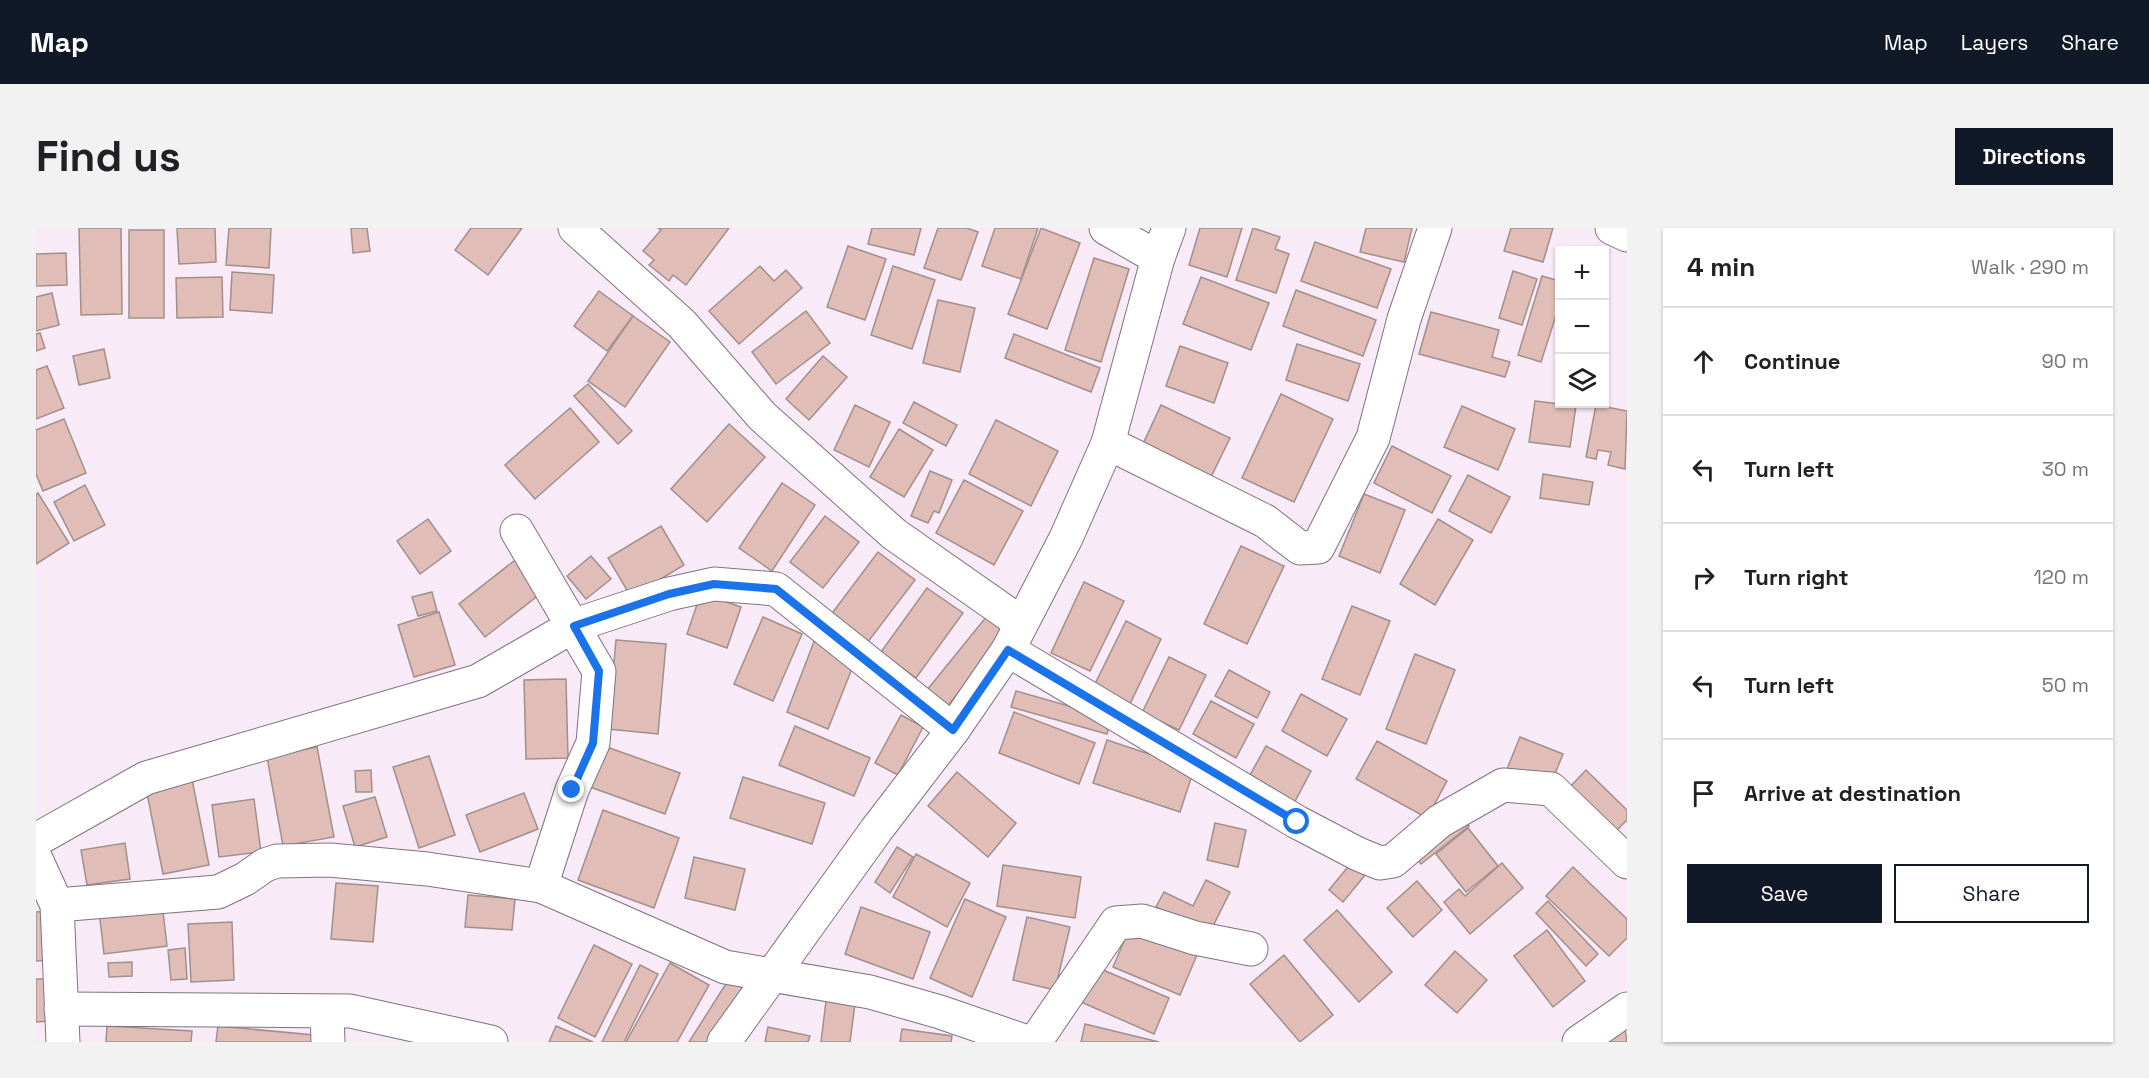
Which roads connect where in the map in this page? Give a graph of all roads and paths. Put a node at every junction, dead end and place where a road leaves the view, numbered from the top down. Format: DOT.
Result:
graph roads {
  1 [pos="575,228"];
  2 [pos="1106,228"];
  3 [pos="1435,228"];
  4 [pos="1612,228"];
  5 [pos="1627,235"];
  6 [pos="1163,243"];
  7 [pos="1108,443"];
  8 [pos="517,531"];
  9 [pos="574,626"];
  10 [pos="1014,637"];
  11 [pos="953,730"];
  12 [pos="36,840"];
  13 [pos="36,859"];
  14 [pos="1627,862"];
  15 [pos="542,886"];
  16 [pos="57,905"];
  17 [pos="1251,950"];
  18 [pos="771,976"];
  19 [pos="61,1009"];
  20 [pos="1627,1009"];
  21 [pos="327,1027"];
  22 [pos="63,1042"];
  23 [pos="491,1042"];
  24 [pos="724,1042"];
  25 [pos="1027,1042"];
  26 [pos="1035,1042"];
  27 [pos="1579,1042"];
  1 -- 10 [label="street"];
  2 -- 6 [label="street"];
  3 -- 7 [label="street"];
  4 -- 5 [label="street"];
  6 -- 7 [label="street"];
  7 -- 10 [label="street"];
  8 -- 9 [label="street"];
  9 -- 11 [label="street"];
  9 -- 12 [label="street"];
  9 -- 15 [label="street"];
  10 -- 11 [label="street"];
  10 -- 14 [label="street"];
  11 -- 18 [label="street"];
  13 -- 16 [label="street"];
  15 -- 16 [label="street"];
  15 -- 18 [label="street"];
  16 -- 19 [label="street"];
  17 -- 26 [label="street"];
  18 -- 24 [label="street"];
  18 -- 25 [label="street"];
  19 -- 21 [label="street"];
  19 -- 22 [label="street"];
  20 -- 27 [label="street"];
  21 -- 23 [label="street"];
}
